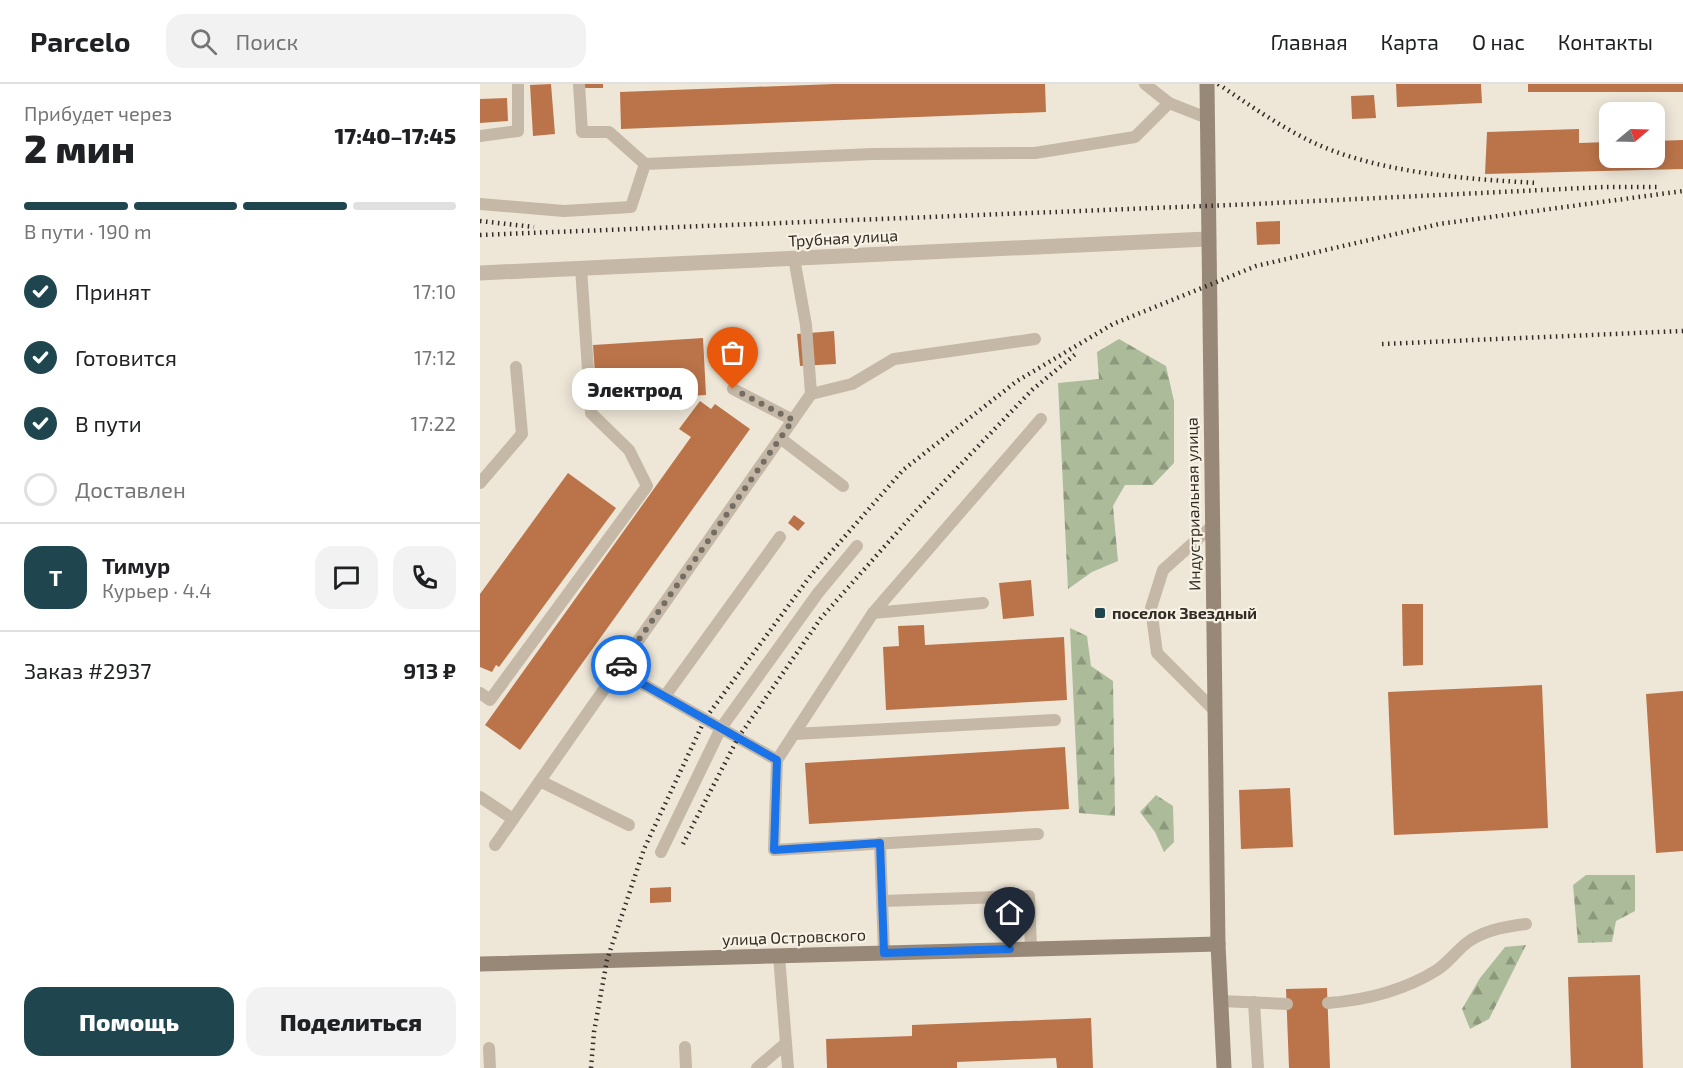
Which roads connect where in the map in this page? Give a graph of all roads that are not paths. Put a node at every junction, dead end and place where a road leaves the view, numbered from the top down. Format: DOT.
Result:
graph roads {
  1 [pos="518,84"];
  2 [pos="579,84"];
  3 [pos="1145,84"];
  4 [pos="1207,84"];
  5 [pos="1169,103"];
  6 [pos="1207,118"];
  7 [pos="480,136"];
  8 [pos="645,164"];
  9 [pos="480,204"];
  10 [pos="1207,239"];
  11 [pos="794,258"];
  12 [pos="581,268"];
  13 [pos="480,273"];
  14 [pos="1035,339"];
  15 [pos="516,367"];
  16 [pos="733,389"];
  17 [pos="811,394"];
  18 [pos="1041,419"];
  19 [pos="793,420"];
  20 [pos="780,438"];
  21 [pos="480,483"];
  22 [pos="843,486"];
  23 [pos="1211,527"];
  24 [pos="780,537"];
  25 [pos="857,546"];
  26 [pos="983,603"];
  27 [pos="873,613"];
  28 [pos="618,670"];
  29 [pos="480,693"];
  30 [pos="665,696"];
  31 [pos="1214,710"];
  32 [pos="1055,720"];
  33 [pos="721,728"];
  34 [pos="794,734"];
  35 [pos="777,760"];
  36 [pos="540,781"];
  37 [pos="480,797"];
  38 [pos="513,819"];
  39 [pos="630,825"];
  40 [pos="1038,834"];
  41 [pos="880,843"];
  42 [pos="495,846"];
  43 [pos="661,852"];
  44 [pos="882,901"];
  45 [pos="1526,924"];
  46 [pos="1218,944"];
  47 [pos="1031,949"];
  48 [pos="884,953"];
  49 [pos="779,956"];
  50 [pos="480,964"];
  51 [pos="1221,1001"];
  52 [pos="1254,1002"];
  53 [pos="1328,1003"];
  54 [pos="1287,1004"];
  55 [pos="785,1044"];
  56 [pos="685,1047"];
  57 [pos="489,1048"];
  58 [pos="490,1068"];
  59 [pos="686,1068"];
  60 [pos="758,1068"];
  61 [pos="788,1068"];
  62 [pos="1224,1068"];
  63 [pos="1258,1068"];
  1 -- 7 [label="lane"];
  2 -- 8 [label="lane"];
  3 -- 5 [label="lane"];
  4 -- 6 [label="main road, Индустриальная улица"];
  5 -- 6 [label="lane"];
  5 -- 8 [label="lane"];
  6 -- 10 [label="main road, Индустриальная улица"];
  8 -- 9 [label="lane"];
  10 -- 11 [label="street, Трубная улица"];
  10 -- 23 [label="main road, Индустриальная улица"];
  11 -- 12 [label="street, Трубная улица"];
  11 -- 17 [label="lane"];
  12 -- 13 [label="street, Трубная улица"];
  12 -- 29 [label="lane"];
  14 -- 17 [label="lane"];
  15 -- 21 [label="lane"];
  16 -- 19 [label="lane"];
  17 -- 19 [label="lane"];
  18 -- 27 [label="lane"];
  19 -- 20 [label="lane"];
  20 -- 22 [label="lane"];
  20 -- 28 [label="lane"];
  23 -- 31 [label="main road, Индустриальная улица"];
  23 -- 31 [label="lane"];
  24 -- 30 [label="lane"];
  25 -- 33 [label="lane"];
  26 -- 27 [label="lane"];
  27 -- 34 [label="lane"];
  28 -- 30 [label="lane"];
  28 -- 36 [label="lane"];
  30 -- 33 [label="lane"];
  31 -- 46 [label="main road, Индустриальная улица"];
  32 -- 34 [label="lane"];
  33 -- 35 [label="lane"];
  33 -- 43 [label="lane"];
  34 -- 35 [label="lane"];
  35 -- 41 [label="lane"];
  36 -- 38 [label="lane"];
  36 -- 39 [label="lane"];
  37 -- 38 [label="lane"];
  38 -- 42 [label="lane"];
  40 -- 41 [label="lane"];
  41 -- 44 [label="lane"];
  44 -- 47 [label="lane"];
  44 -- 48 [label="lane"];
  45 -- 53 [label="lane"];
  46 -- 47 [label="main road, улица Островского"];
  46 -- 51 [label="main road, Индустриальная улица"];
  47 -- 48 [label="main road, улица Островского"];
  48 -- 49 [label="main road, улица Островского"];
  49 -- 50 [label="main road, улица Островского"];
  49 -- 55 [label="lane"];
  51 -- 52 [label="lane"];
  51 -- 62 [label="main road, Индустриальная улица"];
  52 -- 54 [label="lane"];
  52 -- 63 [label="lane"];
  55 -- 60 [label="lane"];
  55 -- 61 [label="lane"];
  56 -- 59 [label="lane"];
  57 -- 58 [label="lane"];
}
